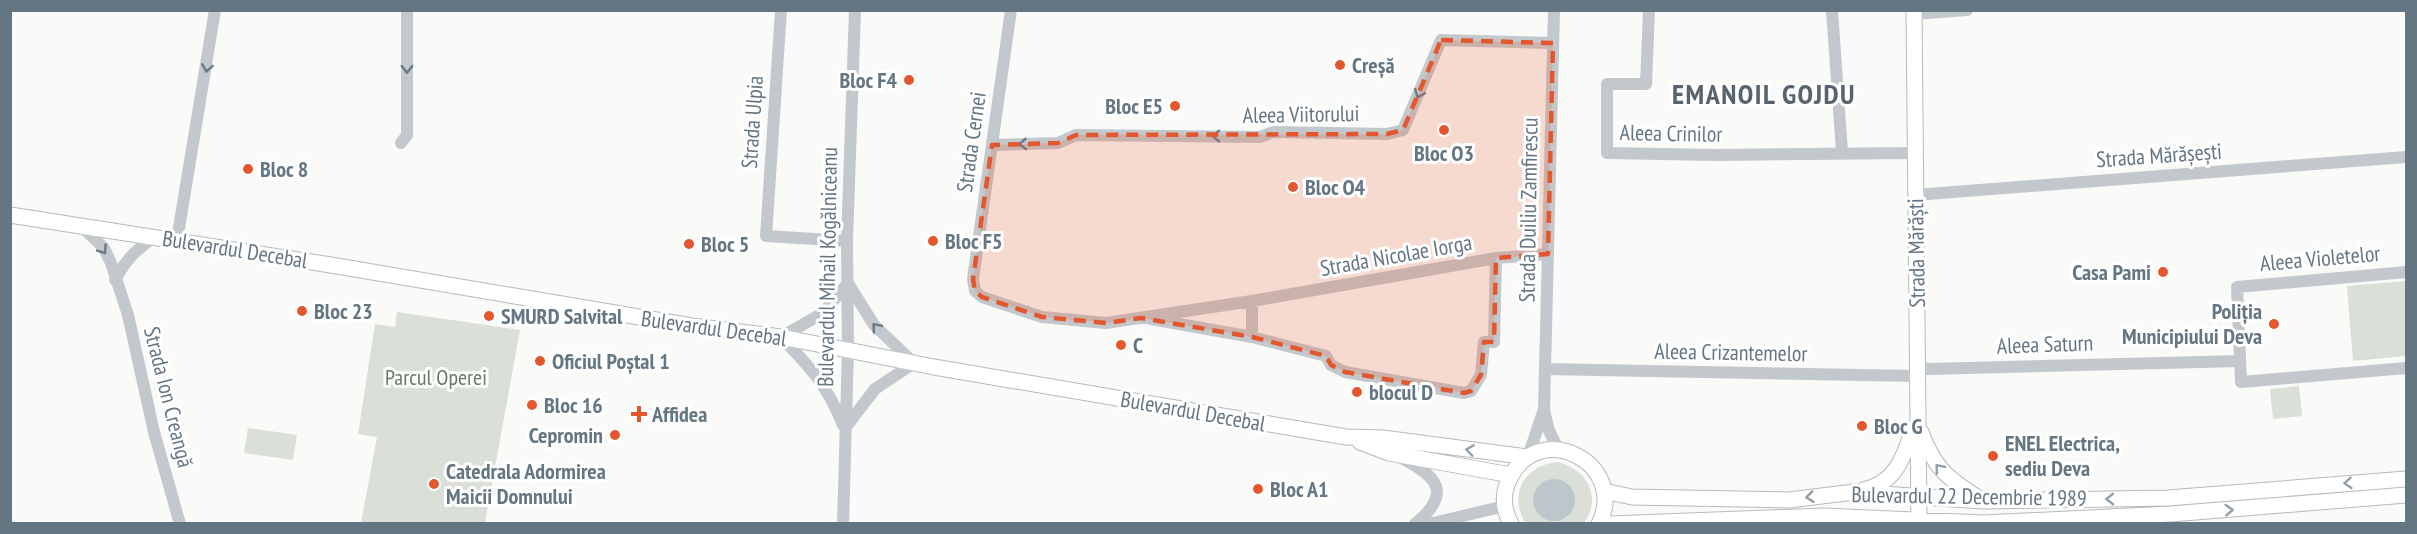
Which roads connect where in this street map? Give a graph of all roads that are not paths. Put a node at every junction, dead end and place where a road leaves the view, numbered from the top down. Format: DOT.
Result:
graph roads {
  1 [pos="215,10"];
  2 [pos="407,10"];
  3 [pos="780,10"];
  4 [pos="855,10"];
  5 [pos="1011,10"];
  6 [pos="1554,10"];
  7 [pos="1649,10"];
  8 [pos="1832,10"];
  9 [pos="1967,10"];
  10 [pos="1914,12"];
  11 [pos="1553,43"];
  12 [pos="401,143"];
  13 [pos="992,145"];
  14 [pos="1842,152"];
  15 [pos="1915,153"];
  16 [pos="2406,157"];
  17 [pos="1915,195"];
  18 [pos="10,215"];
  19 [pos="81,226"];
  20 [pos="155,237"];
  21 [pos="177,240"];
  22 [pos="847,241"];
  23 [pos="1548,254"];
  24 [pos="1496,258"];
  25 [pos="2406,272"];
  26 [pos="973,279"];
  27 [pos="115,280"];
  28 [pos="848,283"];
  29 [pos="1252,301"];
  30 [pos="1141,318"];
  31 [pos="781,337"];
  32 [pos="1252,337"];
  33 [pos="848,350"];
  34 [pos="2240,361"];
  35 [pos="914,363"];
  36 [pos="2406,368"];
  37 [pos="1545,369"];
  38 [pos="1917,372"];
  39 [pos="1544,410"];
  40 [pos="1916,418"];
  41 [pos="844,429"];
  42 [pos="1346,437"];
  43 [pos="1559,450"];
  44 [pos="1389,453"];
  45 [pos="1528,458"];
  46 [pos="1511,475"];
  47 [pos="2406,479"];
  48 [pos="1604,491"];
  49 [pos="1854,492"];
  50 [pos="2406,495"];
  51 [pos="1919,496"];
  52 [pos="1983,501"];
  53 [pos="1505,506"];
  54 [pos="1823,516"];
  55 [pos="2171,519"];
  56 [pos="1919,522"];
  57 [pos="1983,523"];
  58 [pos="180,524"];
  59 [pos="843,524"];
  60 [pos="1415,524"];
  61 [pos="1429,524"];
  62 [pos="1510,524"];
  63 [pos="1599,524"];
  64 [pos="1609,524"];
  65 [pos="1843,524"];
  1 -- 21 [label="street, one-way"];
  2 -- 12 [label="street, one-way"];
  3 -- 22 [label="street, Strada Ulpia"];
  4 -- 22 [label="street, Bulevardul Mihail Kogălniceanu"];
  5 -- 13 [label="street, Strada Cernei"];
  6 -- 11 [label="street, Strada Duiliu Zamfirescu"];
  7 -- 14 [label="street, Aleea Crinilor"];
  8 -- 14 [label="street"];
  9 -- 10 [label="street"];
  10 -- 15 [label="main road, Strada Mărăști"];
  11 -- 13 [label="street, Aleea Viitorului, one-way"];
  11 -- 23 [label="street, Strada Duiliu Zamfirescu"];
  13 -- 26 [label="street, Strada Cernei"];
  14 -- 15 [label="street, Aleea Crinilor"];
  15 -- 17 [label="main road, Strada Mărăști"];
  16 -- 17 [label="street, Strada Mărășești"];
  17 -- 38 [label="main road, Strada Mărăști"];
  18 -- 19 [label="main road, Bulevardul Decebal"];
  19 -- 20 [label="main road, Bulevardul Decebal"];
  19 -- 27 [label="street, Strada Ion Creangă, one-way"];
  20 -- 21 [label="main road, Bulevardul Decebal"];
  20 -- 27 [label="street"];
  21 -- 31 [label="main road, Bulevardul Decebal"];
  22 -- 28 [label="street, Bulevardul Mihail Kogălniceanu"];
  23 -- 24 [label="street, Strada Nicolae Iorga"];
  23 -- 37 [label="street, Strada Duiliu Zamfirescu"];
  24 -- 29 [label="street, Strada Nicolae Iorga"];
  24 -- 32 [label="street"];
  25 -- 34 [label="street, Aleea Violetelor"];
  26 -- 30 [label="street, Strada Nicolae Iorga"];
  27 -- 58 [label="street, Strada Ion Creangă"];
  28 -- 31 [label="street"];
  28 -- 33 [label="street, Bulevardul Mihail Kogălniceanu"];
  35 -- 28 [label="street, one-way"];
  29 -- 30 [label="street, Strada Nicolae Iorga"];
  29 -- 32 [label="street"];
  30 -- 32 [label="street"];
  31 -- 33 [label="main road, Bulevardul Decebal"];
  31 -- 41 [label="street"];
  33 -- 35 [label="main road, Bulevardul Decebal"];
  33 -- 41 [label="street, Bulevardul Mihail Kogălniceanu"];
  34 -- 36 [label="street"];
  34 -- 38 [label="street, Aleea Saturn"];
  35 -- 41 [label="street"];
  35 -- 42 [label="main road, Bulevardul Decebal"];
  37 -- 38 [label="street, Aleea Crizantemelor"];
  37 -- 39 [label="street, Strada Duiliu Zamfirescu"];
  38 -- 40 [label="main road, Strada Mărăști"];
  39 -- 43 [label="street"];
  39 -- 45 [label="street"];
  40 -- 49 [label="main road"];
  40 -- 51 [label="main road, Strada Mărăști"];
  52 -- 40 [label="main road, one-way"];
  41 -- 59 [label="street, Bulevardul Mihail Kogălniceanu"];
  42 -- 44 [label="main road, Bulevardul Decebal"];
  45 -- 42 [label="main road, Bulevardul Decebal, one-way"];
  43 -- 45 [label="main road"];
  43 -- 48 [label="main road"];
  44 -- 46 [label="main road, Bulevardul Decebal"];
  44 -- 60 [label="street"];
  45 -- 46 [label="main road"];
  46 -- 53 [label="main road"];
  47 -- 52 [label="main road, Bulevardul 22 Decembrie 1989, one-way"];
  49 -- 48 [label="main road, Bulevardul 22 Decembrie 1989, one-way"];
  48 -- 63 [label="main road"];
  49 -- 51 [label="main road, Bulevardul 22 Decembrie 1989"];
  55 -- 50 [label="main road, Bulevardul 22 Decembrie 1989, one-way"];
  51 -- 52 [label="main road, Bulevardul 22 Decembrie 1989"];
  51 -- 56 [label="main road, Strada Mărăști"];
  53 -- 61 [label="street"];
  53 -- 62 [label="main road"];
  54 -- 56 [label="main road, Bulevardul 22 Decembrie 1989"];
  54 -- 64 [label="main road, Bulevardul 22 Decembrie 1989"];
  54 -- 65 [label="main road"];
  55 -- 57 [label="main road, Bulevardul 22 Decembrie 1989"];
  56 -- 57 [label="main road, Bulevardul 22 Decembrie 1989"];
}
